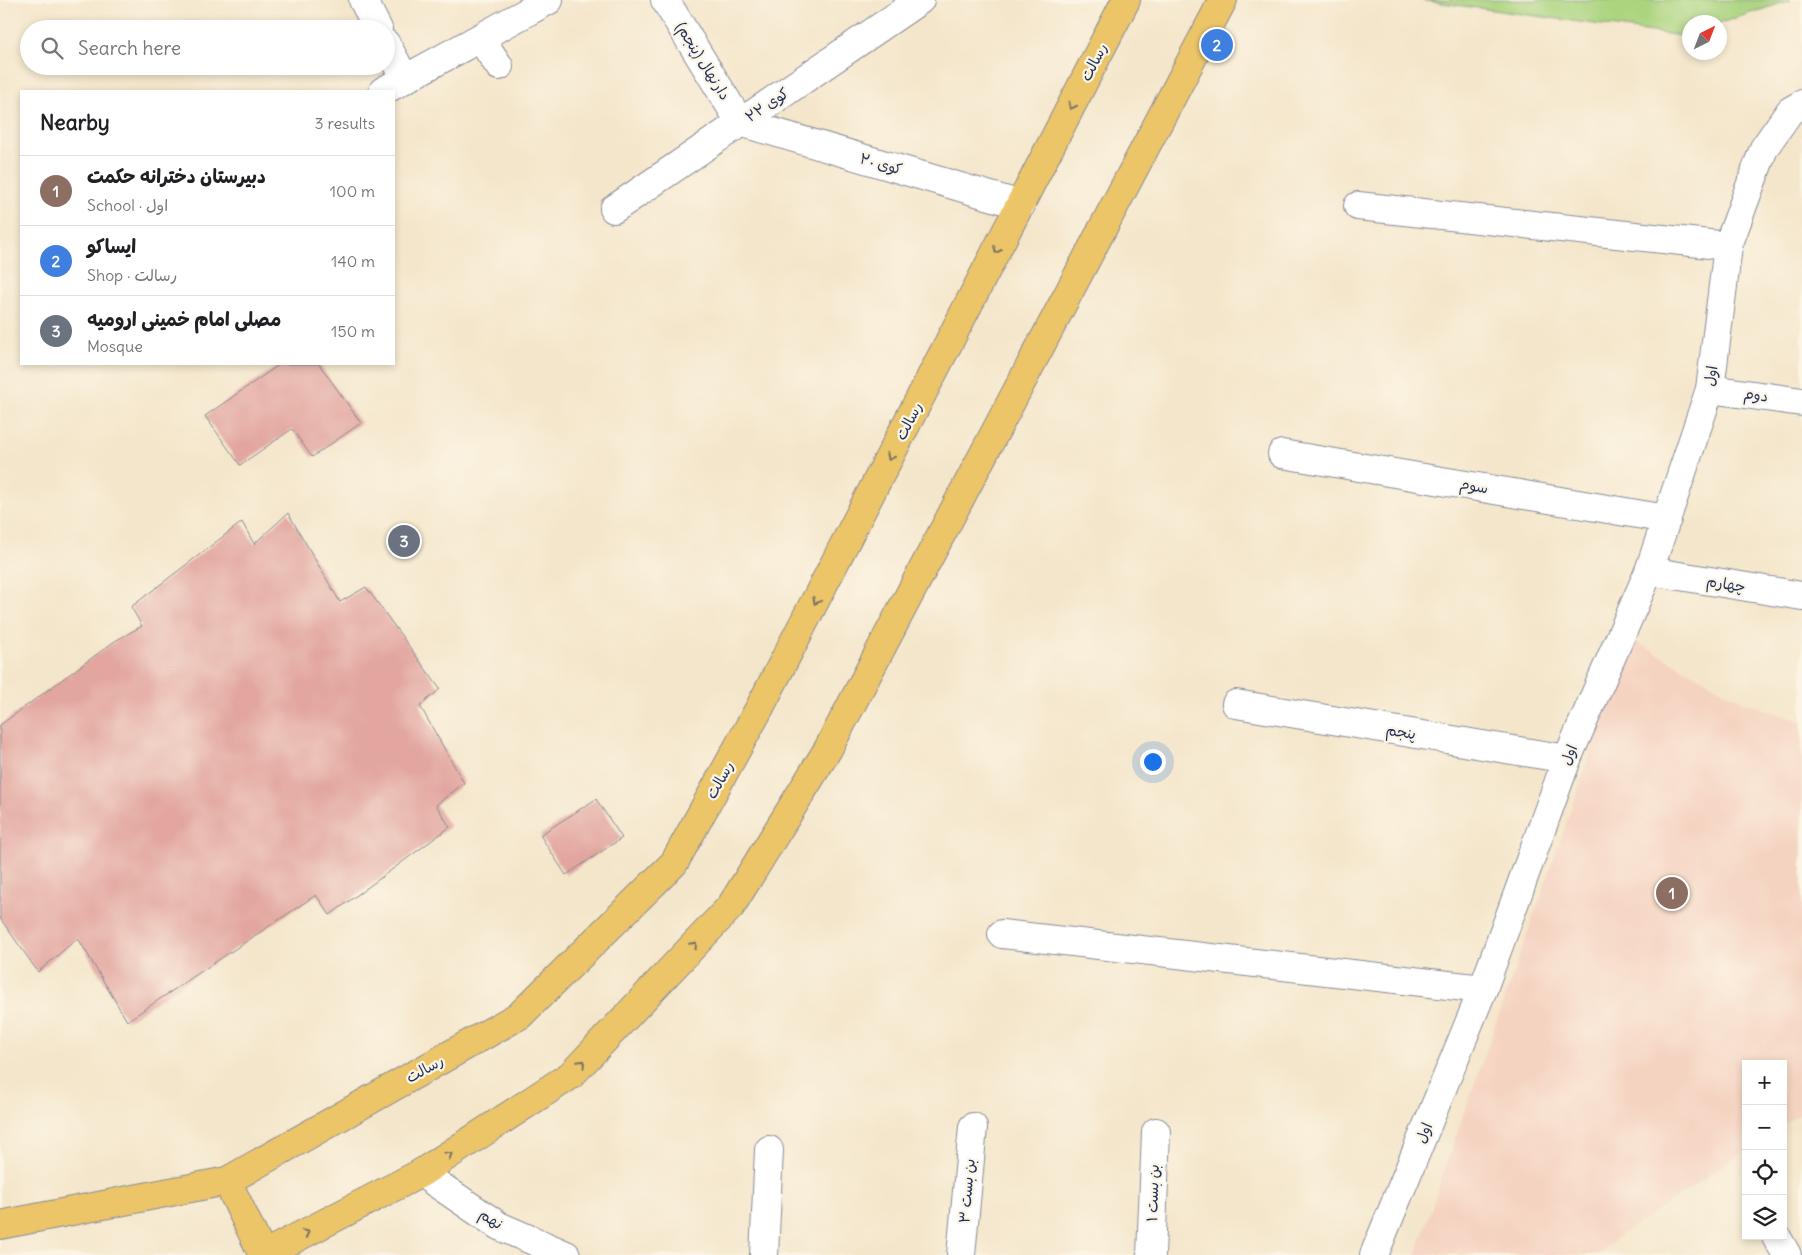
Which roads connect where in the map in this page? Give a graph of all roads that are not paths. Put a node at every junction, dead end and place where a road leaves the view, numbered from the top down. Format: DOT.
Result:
graph roads {
  1 [pos="363,0"];
  2 [pos="549,0"];
  3 [pos="665,0"];
  4 [pos="920,0"];
  5 [pos="1126,0"];
  6 [pos="1223,0"];
  7 [pos="373,20"];
  8 [pos="480,38"];
  9 [pos="499,66"];
  10 [pos="394,85"];
  11 [pos="1802,104"];
  12 [pos="740,122"];
  13 [pos="1021,205"];
  14 [pos="1358,206"];
  15 [pos="614,209"];
  16 [pos="1728,246"];
  17 [pos="1710,389"];
  18 [pos="1802,402"];
  19 [pos="1282,454"];
  20 [pos="1667,519"];
  21 [pos="1649,571"];
  22 [pos="1802,596"];
  23 [pos="1236,704"];
  24 [pos="1567,759"];
  25 [pos="1002,934"];
  26 [pos="1483,989"];
  27 [pos="973,1127"];
  28 [pos="1156,1132"];
  29 [pos="769,1150"];
  30 [pos="421,1173"];
  31 [pos="227,1181"];
  32 [pos="0,1225"];
  33 [pos="1778,1240"];
  34 [pos="263,1255"];
  35 [pos="566,1255"];
  36 [pos="764,1255"];
  37 [pos="961,1255"];
  38 [pos="1151,1255"];
  39 [pos="1374,1255"];
  40 [pos="1787,1255"];
  1 -- 7 [label="street"];
  2 -- 8 [label="street"];
  3 -- 12 [label="street, دارنهال (پنجم)"];
  4 -- 12 [label="street, کوی ۲۲"];
  5 -- 13 [label="main road, رسالت, one-way"];
  30 -- 6 [label="main road, one-way"];
  8 -- 9 [label="street"];
  8 -- 10 [label="street"];
  11 -- 16 [label="street, اول"];
  12 -- 13 [label="street, کوی ۲۰"];
  12 -- 15 [label="street, کوی ۲۲"];
  13 -- 31 [label="main road, رسالت, one-way"];
  14 -- 16 [label="street"];
  16 -- 17 [label="street, اول"];
  17 -- 18 [label="street, دوم"];
  17 -- 20 [label="street, اول"];
  19 -- 20 [label="street, سوم"];
  20 -- 21 [label="street, اول"];
  21 -- 22 [label="street, چهارم"];
  21 -- 24 [label="street, اول"];
  23 -- 24 [label="street, پنجم"];
  24 -- 26 [label="street, اول"];
  25 -- 26 [label="street"];
  26 -- 39 [label="street, اول"];
  27 -- 37 [label="street, بن بست ۳"];
  28 -- 38 [label="street, بن بست ۱"];
  29 -- 36 [label="street"];
  34 -- 30 [label="main road, one-way"];
  30 -- 35 [label="street, نهم"];
  31 -- 32 [label="main road, رسالت"];
  31 -- 34 [label="main road"];
  33 -- 40 [label="street"];
}
